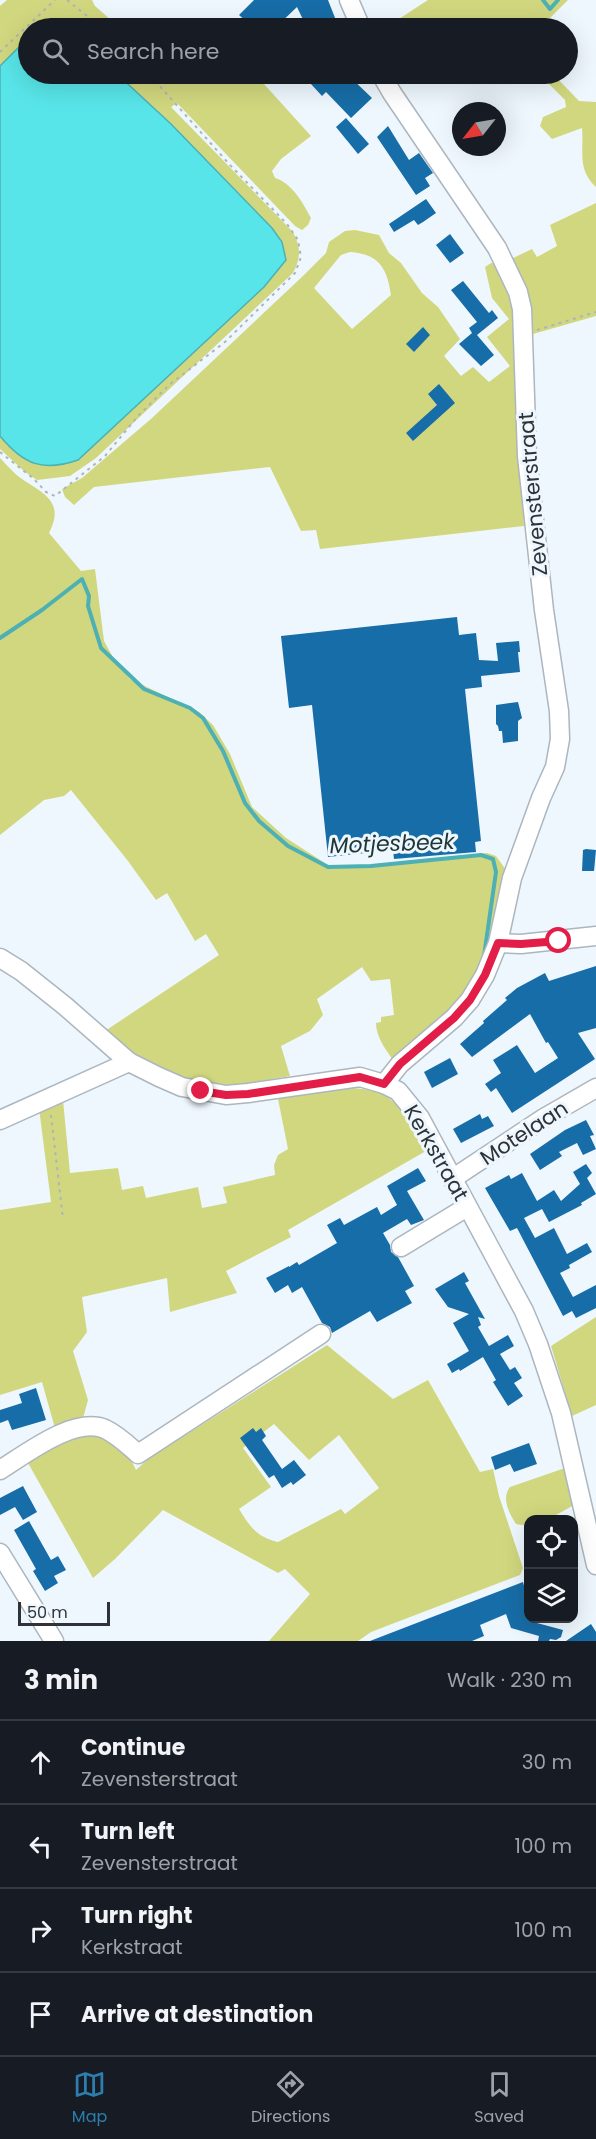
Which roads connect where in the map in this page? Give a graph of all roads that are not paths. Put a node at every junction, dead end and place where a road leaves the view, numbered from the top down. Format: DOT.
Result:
graph roads {
  1 [pos="349,0"];
  2 [pos="357,18"];
  3 [pos="387,84"];
  4 [pos="596,936"];
  5 [pos="498,943"];
  6 [pos="0,958"];
  7 [pos="129,1062"];
  8 [pos="384,1084"];
  9 [pos="596,1088"];
  10 [pos="0,1120"];
  11 [pos="452,1179"];
  12 [pos="467,1207"];
  13 [pos="401,1247"];
  14 [pos="321,1334"];
  15 [pos="0,1470"];
  16 [pos="0,1553"];
  17 [pos="596,1565"];
  18 [pos="54,1641"];
  1 -- 2 [label="street"];
  3 -- 5 [label="street, Zevensterstraat"];
  4 -- 5 [label="street"];
  5 -- 8 [label="street, Zevensterstraat"];
  6 -- 7 [label="street, Kerkstraat"];
  7 -- 8 [label="street, Kerkstraat"];
  7 -- 10 [label="street"];
  8 -- 11 [label="street, Kerkstraat"];
  9 -- 11 [label="street, Motelaan"];
  11 -- 12 [label="street, Kerkstraat"];
  12 -- 13 [label="street"];
  12 -- 17 [label="street, Kerkstraat"];
  14 -- 15 [label="street"];
  16 -- 18 [label="street"];
}
